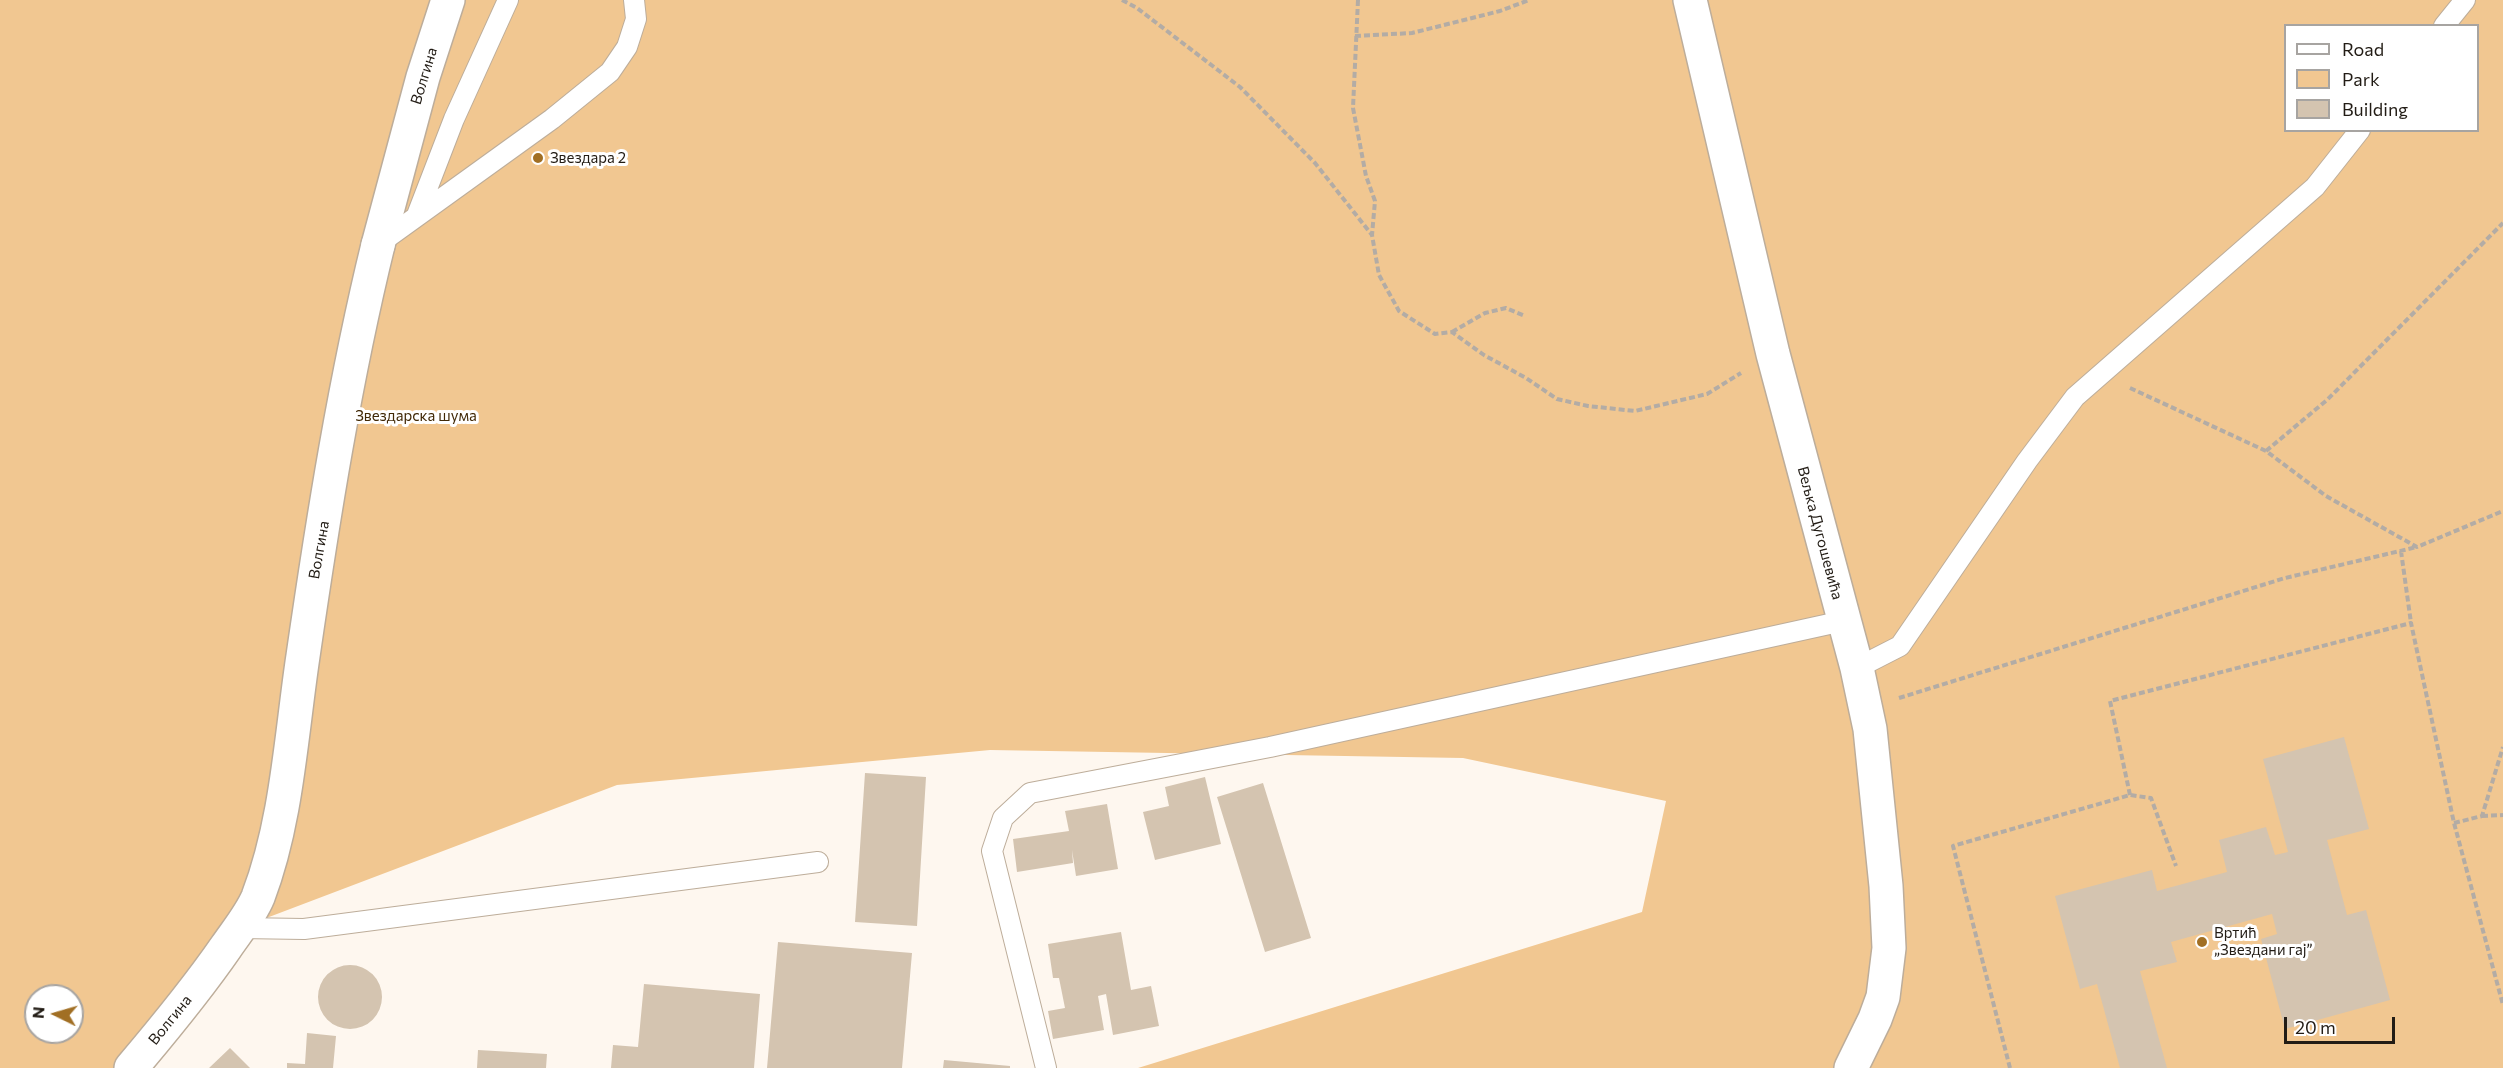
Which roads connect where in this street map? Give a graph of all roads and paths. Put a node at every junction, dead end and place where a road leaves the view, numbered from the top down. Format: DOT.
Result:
graph roads {
  1 [pos="448,0"];
  2 [pos="508,0"];
  3 [pos="634,0"];
  4 [pos="1122,0"];
  5 [pos="1358,0"];
  6 [pos="1529,0"];
  7 [pos="1690,0"];
  8 [pos="2465,0"];
  9 [pos="2446,24"];
  10 [pos="1355,36"];
  11 [pos="2358,132"];
  12 [pos="417,215"];
  13 [pos="2503,223"];
  14 [pos="1372,236"];
  15 [pos="378,245"];
  16 [pos="1525,316"];
  17 [pos="1452,332"];
  18 [pos="1773,354"];
  19 [pos="2101,374"];
  20 [pos="2266,451"];
  21 [pos="2503,511"];
  22 [pos="2417,547"];
  23 [pos="2401,551"];
  24 [pos="1843,621"];
  25 [pos="2411,623"];
  26 [pos="1857,668"];
  27 [pos="1865,708"];
  28 [pos="2503,747"];
  29 [pos="2130,795"];
  30 [pos="2503,815"];
  31 [pos="2482,816"];
  32 [pos="2454,823"];
  33 [pos="818,862"];
  34 [pos="2176,866"];
  35 [pos="240,928"];
  36 [pos="2503,1005"];
  37 [pos="131,1068"];
  38 [pos="1046,1068"];
  39 [pos="1851,1068"];
  40 [pos="2010,1068"];
  1 -- 15 [label="street, Волгина"];
  2 -- 12 [label="lane"];
  3 -- 12 [label="lane"];
  4 -- 14 [label="path"];
  5 -- 10 [label="path"];
  6 -- 10 [label="path"];
  7 -- 18 [label="street, Вељка Дугошевића"];
  8 -- 9 [label="lane"];
  10 -- 14 [label="path"];
  11 -- 19 [label="lane"];
  12 -- 15 [label="lane"];
  13 -- 20 [label="path"];
  14 -- 17 [label="path"];
  15 -- 35 [label="street, Волгина"];
  16 -- 17 [label="path"];
  17 -- 18 [label="path"];
  18 -- 24 [label="street, Вељка Дугошевића"];
  19 -- 20 [label="path"];
  19 -- 26 [label="lane"];
  20 -- 22 [label="path"];
  21 -- 22 [label="path"];
  22 -- 23 [label="path"];
  23 -- 25 [label="path"];
  23 -- 27 [label="path"];
  24 -- 26 [label="street, Вељка Дугошевића"];
  24 -- 38 [label="lane"];
  25 -- 29 [label="path"];
  25 -- 32 [label="path"];
  26 -- 27 [label="street, Вељка Дугошевића"];
  27 -- 39 [label="street, Вељка Дугошевића"];
  28 -- 31 [label="path"];
  29 -- 34 [label="path"];
  29 -- 40 [label="path"];
  30 -- 31 [label="path"];
  31 -- 32 [label="path"];
  32 -- 36 [label="path"];
  33 -- 35 [label="lane"];
  35 -- 37 [label="street, Волгина"];
}
